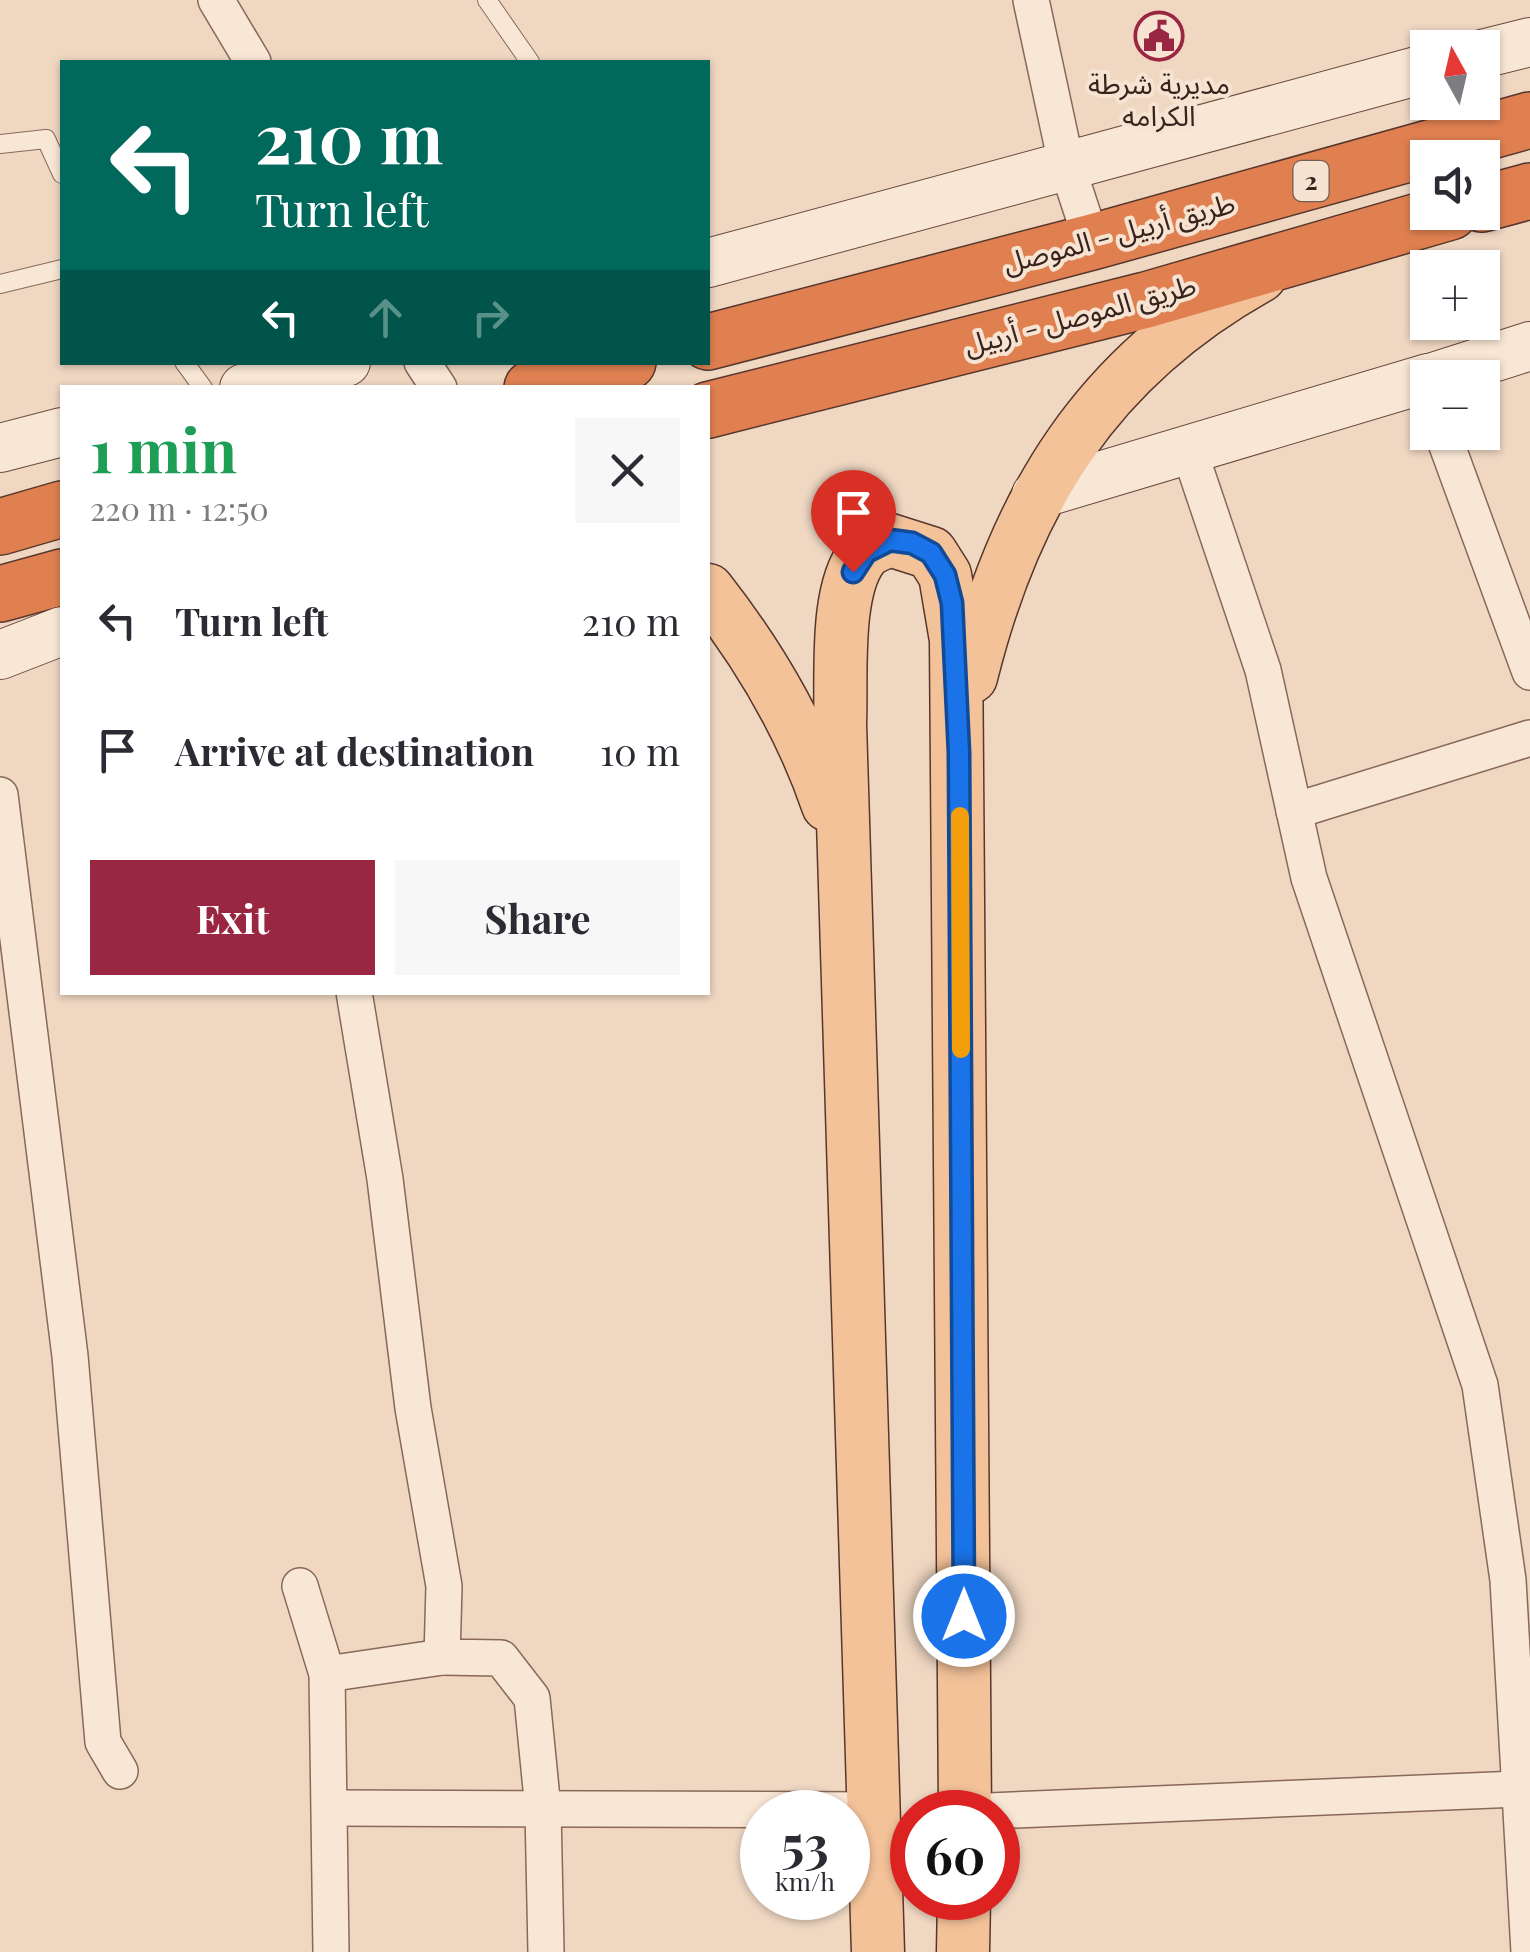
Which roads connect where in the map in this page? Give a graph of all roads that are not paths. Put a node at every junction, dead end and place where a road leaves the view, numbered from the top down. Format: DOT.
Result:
graph roads {
  1 [pos="216,0"];
  2 [pos="486,0"];
  3 [pos="1031,0"];
  4 [pos="1530,42"];
  5 [pos="1500,50"];
  6 [pos="251,60"];
  7 [pos="529,60"];
  8 [pos="1410,73"];
  9 [pos="1530,120"];
  10 [pos="0,144"];
  11 [pos="1066,163"];
  12 [pos="60,170"];
  13 [pos="1530,192"];
  14 [pos="1500,200"];
  15 [pos="1410,223"];
  16 [pos="1092,242"];
  17 [pos="1333,244"];
  18 [pos="710,262"];
  19 [pos="60,270"];
  20 [pos="0,284"];
  21 [pos="710,341"];
  22 [pos="1529,348"];
  23 [pos="1494,360"];
  24 [pos="334,365"];
  25 [pos="617,365"];
  26 [pos="256,385"];
  27 [pos="543,385"];
  28 [pos="1410,388"];
  29 [pos="710,409"];
  30 [pos="60,433"];
  31 [pos="0,448"];
  32 [pos="1189,450"];
  33 [pos="1449,450"];
  34 [pos="1036,495"];
  35 [pos="60,510"];
  36 [pos="0,527"];
  37 [pos="60,579"];
  38 [pos="710,593"];
  39 [pos="0,594"];
  40 [pos="60,631"];
  41 [pos="0,655"];
  42 [pos="1530,672"];
  43 [pos="1530,738"];
  44 [pos="959,753"];
  45 [pos="0,796"];
  46 [pos="1294,811"];
  47 [pos="841,860"];
  48 [pos="354,995"];
  49 [pos="300,1586"];
  50 [pos="1520,1619"];
  51 [pos="442,1657"];
  52 [pos="327,1674"];
  53 [pos="120,1771"];
  54 [pos="965,1790"];
  55 [pos="1518,1790"];
  56 [pos="332,1808"];
  57 [pos="543,1809"];
  58 [pos="875,1810"];
  59 [pos="1020,1810"];
  60 [pos="964,1920"];
  61 [pos="331,1952"];
  62 [pos="546,1952"];
  63 [pos="878,1952"];
  64 [pos="963,1952"];
  65 [pos="1530,1952"];
  1 -- 6 [label="street"];
  2 -- 7 [label="lane"];
  3 -- 11 [label="street"];
  4 -- 5 [label="main road"];
  8 -- 11 [label="main road"];
  9 -- 16 [label="highway, طريق أربيل - الموصل / 2"];
  10 -- 12 [label="lane"];
  11 -- 16 [label="street"];
  11 -- 18 [label="main road"];
  13 -- 14 [label="highway"];
  15 -- 17 [label="highway, طريق الموصل - أربيل"];
  16 -- 21 [label="highway, طريق أربيل - الموصل / 2"];
  17 -- 29 [label="highway, طريق الموصل - أربيل"];
  17 -- 34 [label="main road"];
  19 -- 20 [label="lane"];
  22 -- 23 [label="main road"];
  24 -- 26 [label="main road"];
  25 -- 27 [label="highway"];
  28 -- 32 [label="main road"];
  30 -- 31 [label="main road"];
  32 -- 34 [label="main road"];
  32 -- 46 [label="street"];
  33 -- 42 [label="street"];
  34 -- 44 [label="main road"];
  35 -- 36 [label="highway"];
  37 -- 39 [label="highway"];
  38 -- 47 [label="main road"];
  40 -- 41 [label="main road"];
  43 -- 46 [label="street"];
  44 -- 47 [label="main road"];
  44 -- 54 [label="main road"];
  45 -- 53 [label="street"];
  46 -- 50 [label="street"];
  47 -- 58 [label="main road"];
  48 -- 51 [label="street"];
  49 -- 52 [label="street"];
  50 -- 55 [label="street"];
  51 -- 52 [label="street"];
  51 -- 57 [label="street"];
  52 -- 56 [label="street"];
  55 -- 59 [label="street"];
  55 -- 65 [label="street"];
  56 -- 57 [label="street"];
  56 -- 61 [label="street"];
  57 -- 58 [label="street"];
  57 -- 62 [label="street"];
  58 -- 63 [label="main road"];
  60 -- 64 [label="main road"];
}
